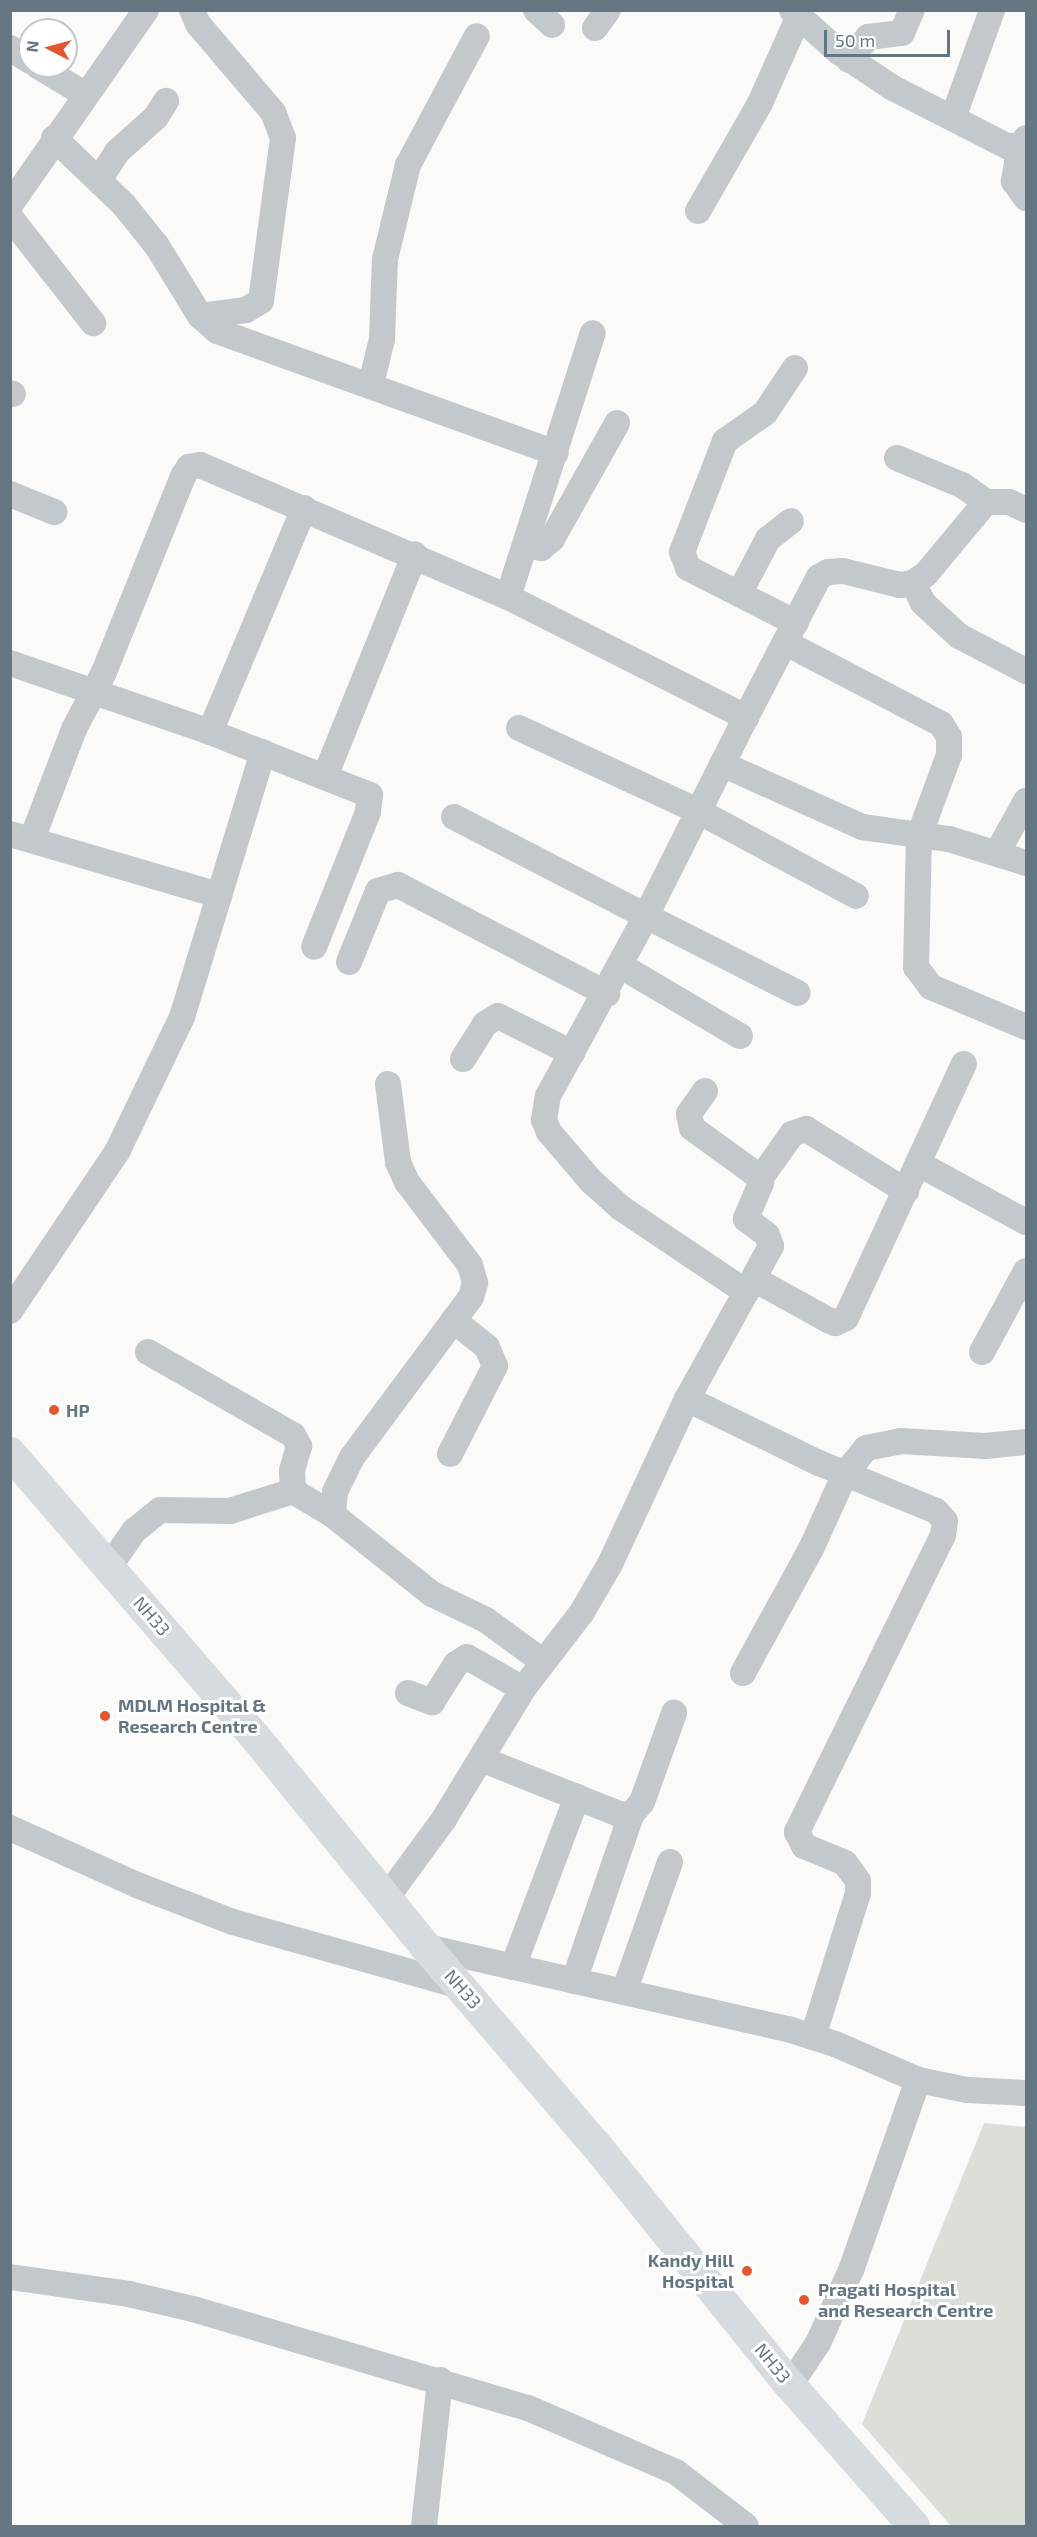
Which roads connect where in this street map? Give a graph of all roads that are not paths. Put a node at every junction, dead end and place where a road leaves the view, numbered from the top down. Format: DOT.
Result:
graph roads {
  1 [pos="146,10"];
  2 [pos="192,10"];
  3 [pos="912,10"];
  4 [pos="992,10"];
  5 [pos="795,13"];
  6 [pos="477,36"];
  7 [pos="849,60"];
  8 [pos="58,78"];
  9 [pos="86,95"];
  10 [pos="166,101"];
  11 [pos="953,118"];
  12 [pos="54,138"];
  13 [pos="1023,142"];
  14 [pos="99,180"];
  15 [pos="1026,198"];
  16 [pos="12,202"];
  17 [pos="698,211"];
  18 [pos="200,316"];
  19 [pos="93,323"];
  20 [pos="593,333"];
  21 [pos="795,368"];
  22 [pos="371,384"];
  23 [pos="616,423"];
  24 [pos="556,453"];
  25 [pos="897,458"];
  26 [pos="10,494"];
  27 [pos="986,502"];
  28 [pos="304,508"];
  29 [pos="1026,510"];
  30 [pos="54,512"];
  31 [pos="790,521"];
  32 [pos="526,544"];
  33 [pos="415,554"];
  34 [pos="913,583"];
  35 [pos="739,594"];
  36 [pos="508,597"];
  37 [pos="791,633"];
  38 [pos="10,663"];
  39 [pos="1026,671"];
  40 [pos="94,692"];
  41 [pos="746,717"];
  42 [pos="519,728"];
  43 [pos="210,732"];
  44 [pos="263,752"];
  45 [pos="722,764"];
  46 [pos="326,774"];
  47 [pos="1026,801"];
  48 [pos="700,812"];
  49 [pos="454,817"];
  50 [pos="21,836"];
  51 [pos="919,836"];
  52 [pos="997,853"];
  53 [pos="1026,863"];
  54 [pos="219,895"];
  55 [pos="856,896"];
  56 [pos="646,916"];
  57 [pos="314,947"];
  58 [pos="350,962"];
  59 [pos="621,966"];
  60 [pos="798,993"];
  61 [pos="607,994"];
  62 [pos="1026,1026"];
  63 [pos="740,1036"];
  64 [pos="572,1053"];
  65 [pos="463,1059"];
  66 [pos="964,1064"];
  67 [pos="388,1084"];
  68 [pos="705,1091"];
  69 [pos="919,1164"];
  70 [pos="760,1179"];
  71 [pos="906,1191"];
  72 [pos="1026,1222"];
  73 [pos="1026,1271"];
  74 [pos="750,1285"];
  75 [pos="10,1311"];
  76 [pos="453,1320"];
  77 [pos="148,1352"];
  78 [pos="982,1352"];
  79 [pos="687,1398"];
  80 [pos="1026,1442"];
  81 [pos="10,1453"];
  82 [pos="450,1454"];
  83 [pos="845,1474"];
  84 [pos="293,1491"];
  85 [pos="333,1515"];
  86 [pos="109,1568"];
  87 [pos="542,1661"];
  88 [pos="743,1673"];
  89 [pos="523,1689"];
  90 [pos="408,1693"];
  91 [pos="674,1713"];
  92 [pos="481,1759"];
  93 [pos="577,1797"];
  94 [pos="631,1815"];
  95 [pos="10,1828"];
  96 [pos="670,1862"];
  97 [pos="387,1897"];
  98 [pos="426,1947"];
  99 [pos="513,1967"];
  100 [pos="574,1981"];
  101 [pos="464,1988"];
  102 [pos="624,1992"];
  103 [pos="813,2037"];
  104 [pos="918,2080"];
  105 [pos="1026,2093"];
  106 [pos="10,2277"];
  107 [pos="440,2380"];
  108 [pos="790,2385"];
  109 [pos="424,2526"];
  110 [pos="746,2526"];
  111 [pos="914,2526"];
  1 -- 9 [label="street"];
  2 -- 18 [label="street"];
  3 -- 7 [label="street"];
  4 -- 11 [label="street"];
  5 -- 7 [label="street"];
  5 -- 17 [label="street"];
  6 -- 22 [label="street"];
  7 -- 11 [label="street"];
  8 -- 9 [label="street"];
  9 -- 12 [label="street"];
  10 -- 14 [label="street"];
  11 -- 13 [label="street"];
  12 -- 14 [label="street"];
  12 -- 16 [label="street"];
  13 -- 15 [label="street"];
  14 -- 18 [label="street"];
  16 -- 19 [label="street"];
  18 -- 22 [label="street"];
  20 -- 24 [label="street"];
  21 -- 35 [label="street"];
  22 -- 24 [label="street"];
  23 -- 32 [label="street"];
  24 -- 32 [label="street"];
  25 -- 27 [label="street"];
  26 -- 30 [label="street"];
  27 -- 29 [label="street"];
  27 -- 34 [label="street"];
  28 -- 33 [label="street"];
  28 -- 40 [label="street"];
  28 -- 43 [label="street"];
  31 -- 35 [label="street"];
  32 -- 36 [label="street"];
  33 -- 36 [label="street"];
  33 -- 46 [label="street"];
  34 -- 37 [label="street"];
  34 -- 39 [label="street"];
  35 -- 37 [label="street"];
  36 -- 41 [label="street"];
  37 -- 41 [label="street"];
  37 -- 51 [label="street"];
  38 -- 40 [label="street"];
  40 -- 43 [label="street"];
  40 -- 50 [label="street"];
  41 -- 45 [label="street"];
  42 -- 48 [label="street"];
  43 -- 44 [label="street"];
  44 -- 46 [label="street"];
  44 -- 54 [label="street"];
  45 -- 48 [label="street"];
  45 -- 51 [label="street"];
  46 -- 57 [label="street"];
  47 -- 52 [label="street"];
  48 -- 55 [label="street"];
  48 -- 56 [label="street"];
  49 -- 56 [label="street"];
  50 -- 54 [label="street"];
  51 -- 52 [label="street"];
  51 -- 62 [label="street"];
  52 -- 53 [label="street"];
  54 -- 75 [label="street"];
  56 -- 59 [label="street"];
  56 -- 60 [label="street"];
  58 -- 61 [label="street"];
  59 -- 61 [label="street"];
  59 -- 63 [label="street"];
  61 -- 64 [label="street"];
  64 -- 65 [label="street"];
  64 -- 74 [label="street"];
  66 -- 69 [label="street"];
  67 -- 76 [label="street"];
  68 -- 70 [label="street"];
  69 -- 71 [label="street"];
  69 -- 72 [label="street"];
  70 -- 71 [label="street"];
  70 -- 74 [label="street"];
  71 -- 74 [label="street"];
  73 -- 78 [label="street"];
  74 -- 79 [label="street"];
  76 -- 82 [label="street"];
  76 -- 85 [label="street"];
  77 -- 84 [label="street"];
  79 -- 83 [label="street"];
  79 -- 87 [label="street"];
  80 -- 83 [label="street"];
  81 -- 86 [label="main road, NH33"];
  83 -- 88 [label="street"];
  83 -- 103 [label="street"];
  84 -- 85 [label="street"];
  84 -- 86 [label="street"];
  85 -- 87 [label="street"];
  86 -- 97 [label="main road, NH33"];
  87 -- 89 [label="street"];
  89 -- 90 [label="street"];
  89 -- 92 [label="street"];
  91 -- 94 [label="street"];
  92 -- 93 [label="street"];
  92 -- 97 [label="street"];
  93 -- 94 [label="street"];
  93 -- 99 [label="street"];
  94 -- 100 [label="street"];
  95 -- 101 [label="street"];
  96 -- 102 [label="street"];
  97 -- 98 [label="main road, NH33"];
  98 -- 99 [label="street"];
  98 -- 101 [label="main road, NH33"];
  99 -- 100 [label="street"];
  100 -- 102 [label="street"];
  101 -- 108 [label="main road, NH33"];
  102 -- 103 [label="street"];
  103 -- 104 [label="street"];
  104 -- 105 [label="street"];
  104 -- 108 [label="street"];
  106 -- 107 [label="street"];
  107 -- 109 [label="street"];
  107 -- 110 [label="street"];
  108 -- 111 [label="main road, NH33"];
}
